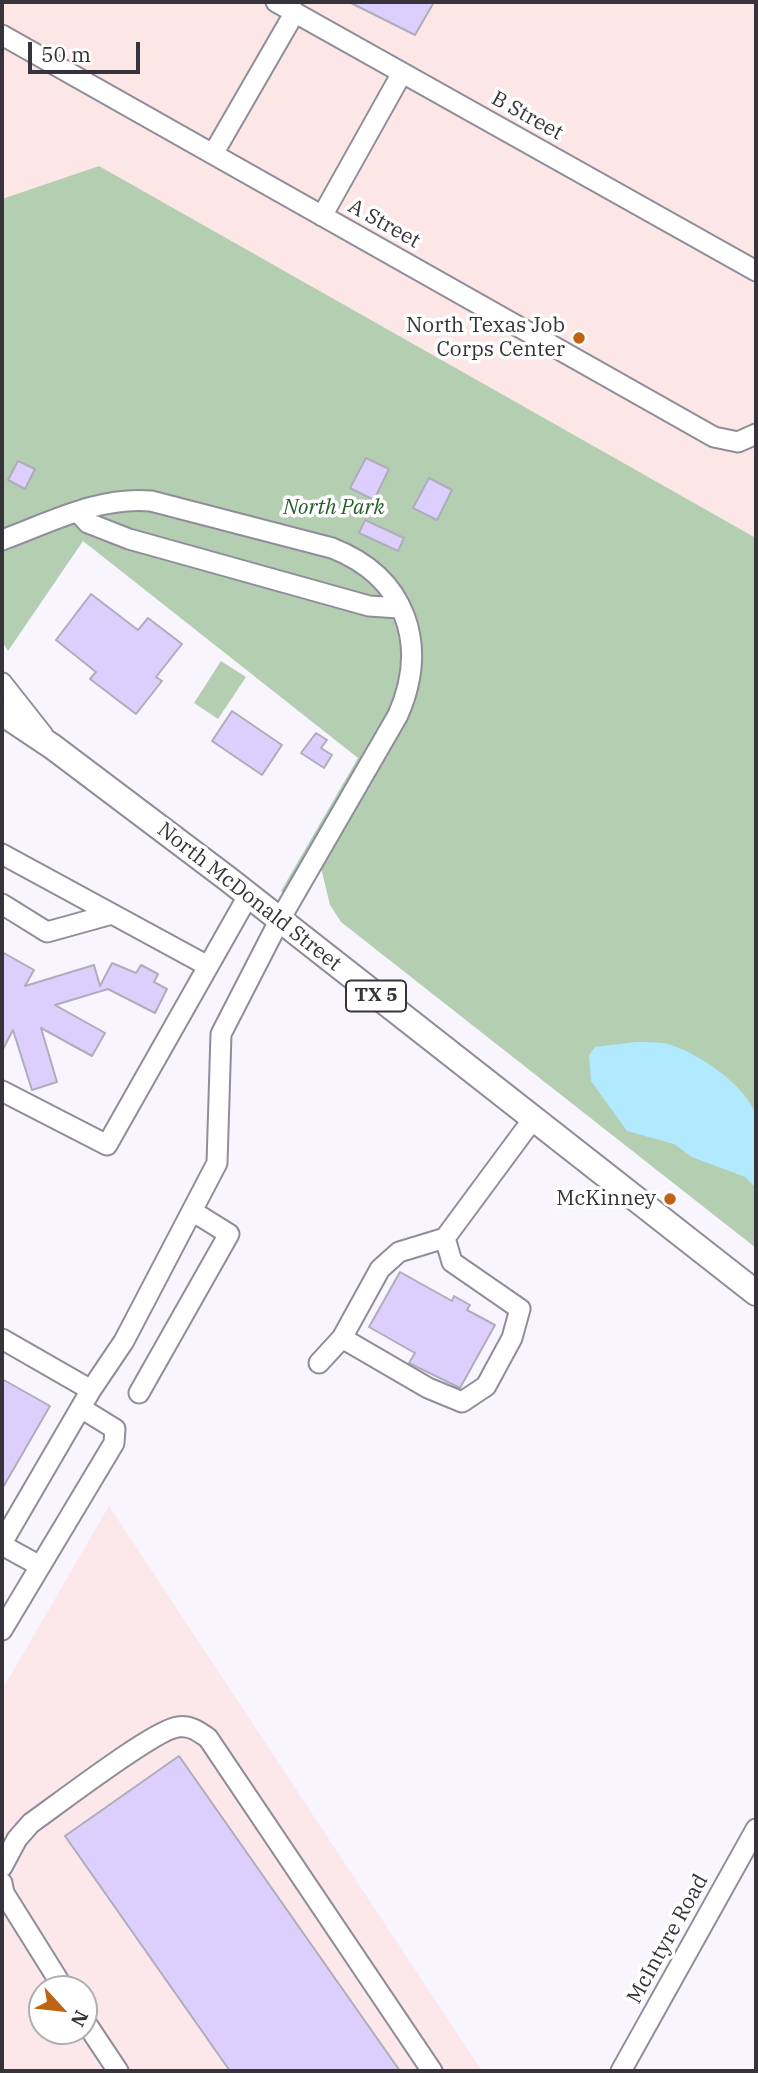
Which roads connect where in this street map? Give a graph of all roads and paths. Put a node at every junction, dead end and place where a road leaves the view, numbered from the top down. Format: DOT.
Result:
graph roads {
  1 [pos="276,2"];
  2 [pos="295,12"];
  3 [pos="2,35"];
  4 [pos="402,73"];
  5 [pos="214,154"];
  6 [pos="322,216"];
  7 [pos="756,271"];
  8 [pos="751,437"];
  9 [pos="78,512"];
  10 [pos="2,540"];
  11 [pos="399,608"];
  12 [pos="2,683"];
  13 [pos="2,713"];
  14 [pos="53,747"];
  15 [pos="2,854"];
  16 [pos="248,896"];
  17 [pos="2,904"];
  18 [pos="112,914"];
  19 [pos="279,921"];
  20 [pos="208,967"];
  21 [pos="2,1091"];
  22 [pos="533,1119"];
  23 [pos="192,1211"];
  24 [pos="445,1238"];
  25 [pos="756,1293"];
  26 [pos="342,1338"];
  27 [pos="2,1339"];
  28 [pos="319,1363"];
  29 [pos="91,1391"];
  30 [pos="139,1392"];
  31 [pos="81,1408"];
  32 [pos="2,1544"];
  33 [pos="40,1566"];
  34 [pos="2,1630"];
  35 [pos="756,1829"];
  36 [pos="2,1867"];
  37 [pos="2,1883"];
  38 [pos="55,1975"];
  39 [pos="98,2041"];
  40 [pos="118,2071"];
  41 [pos="432,2071"];
  42 [pos="621,2071"];
  1 -- 2 [label="street, B Street"];
  2 -- 4 [label="street, B Street"];
  2 -- 5 [label="street"];
  3 -- 5 [label="street, A Street"];
  4 -- 6 [label="street"];
  4 -- 7 [label="street, B Street"];
  5 -- 6 [label="street, A Street"];
  6 -- 8 [label="street, A Street"];
  9 -- 10 [label="street"];
  9 -- 11 [label="street"];
  9 -- 11 [label="street"];
  11 -- 19 [label="street"];
  12 -- 14 [label="street"];
  13 -- 14 [label="main road, North McDonald Street / TX 5"];
  14 -- 16 [label="main road, North McDonald Street / TX 5"];
  15 -- 18 [label="street"];
  16 -- 19 [label="main road, North McDonald Street / TX 5"];
  16 -- 20 [label="street"];
  17 -- 18 [label="street"];
  18 -- 20 [label="street"];
  19 -- 22 [label="main road, North McDonald Street / TX 5"];
  19 -- 23 [label="street"];
  20 -- 21 [label="street"];
  22 -- 24 [label="street"];
  22 -- 25 [label="main road, North McDonald Street / TX 5"];
  23 -- 29 [label="street"];
  23 -- 30 [label="street"];
  24 -- 26 [label="street"];
  24 -- 26 [label="street"];
  26 -- 28 [label="street"];
  27 -- 29 [label="street"];
  29 -- 31 [label="street"];
  31 -- 32 [label="street"];
  31 -- 33 [label="street"];
  32 -- 33 [label="street"];
  33 -- 34 [label="street"];
  35 -- 42 [label="street, McIntyre Road"];
  36 -- 41 [label="street"];
  37 -- 38 [label="street"];
  39 -- 40 [label="street"];
}
